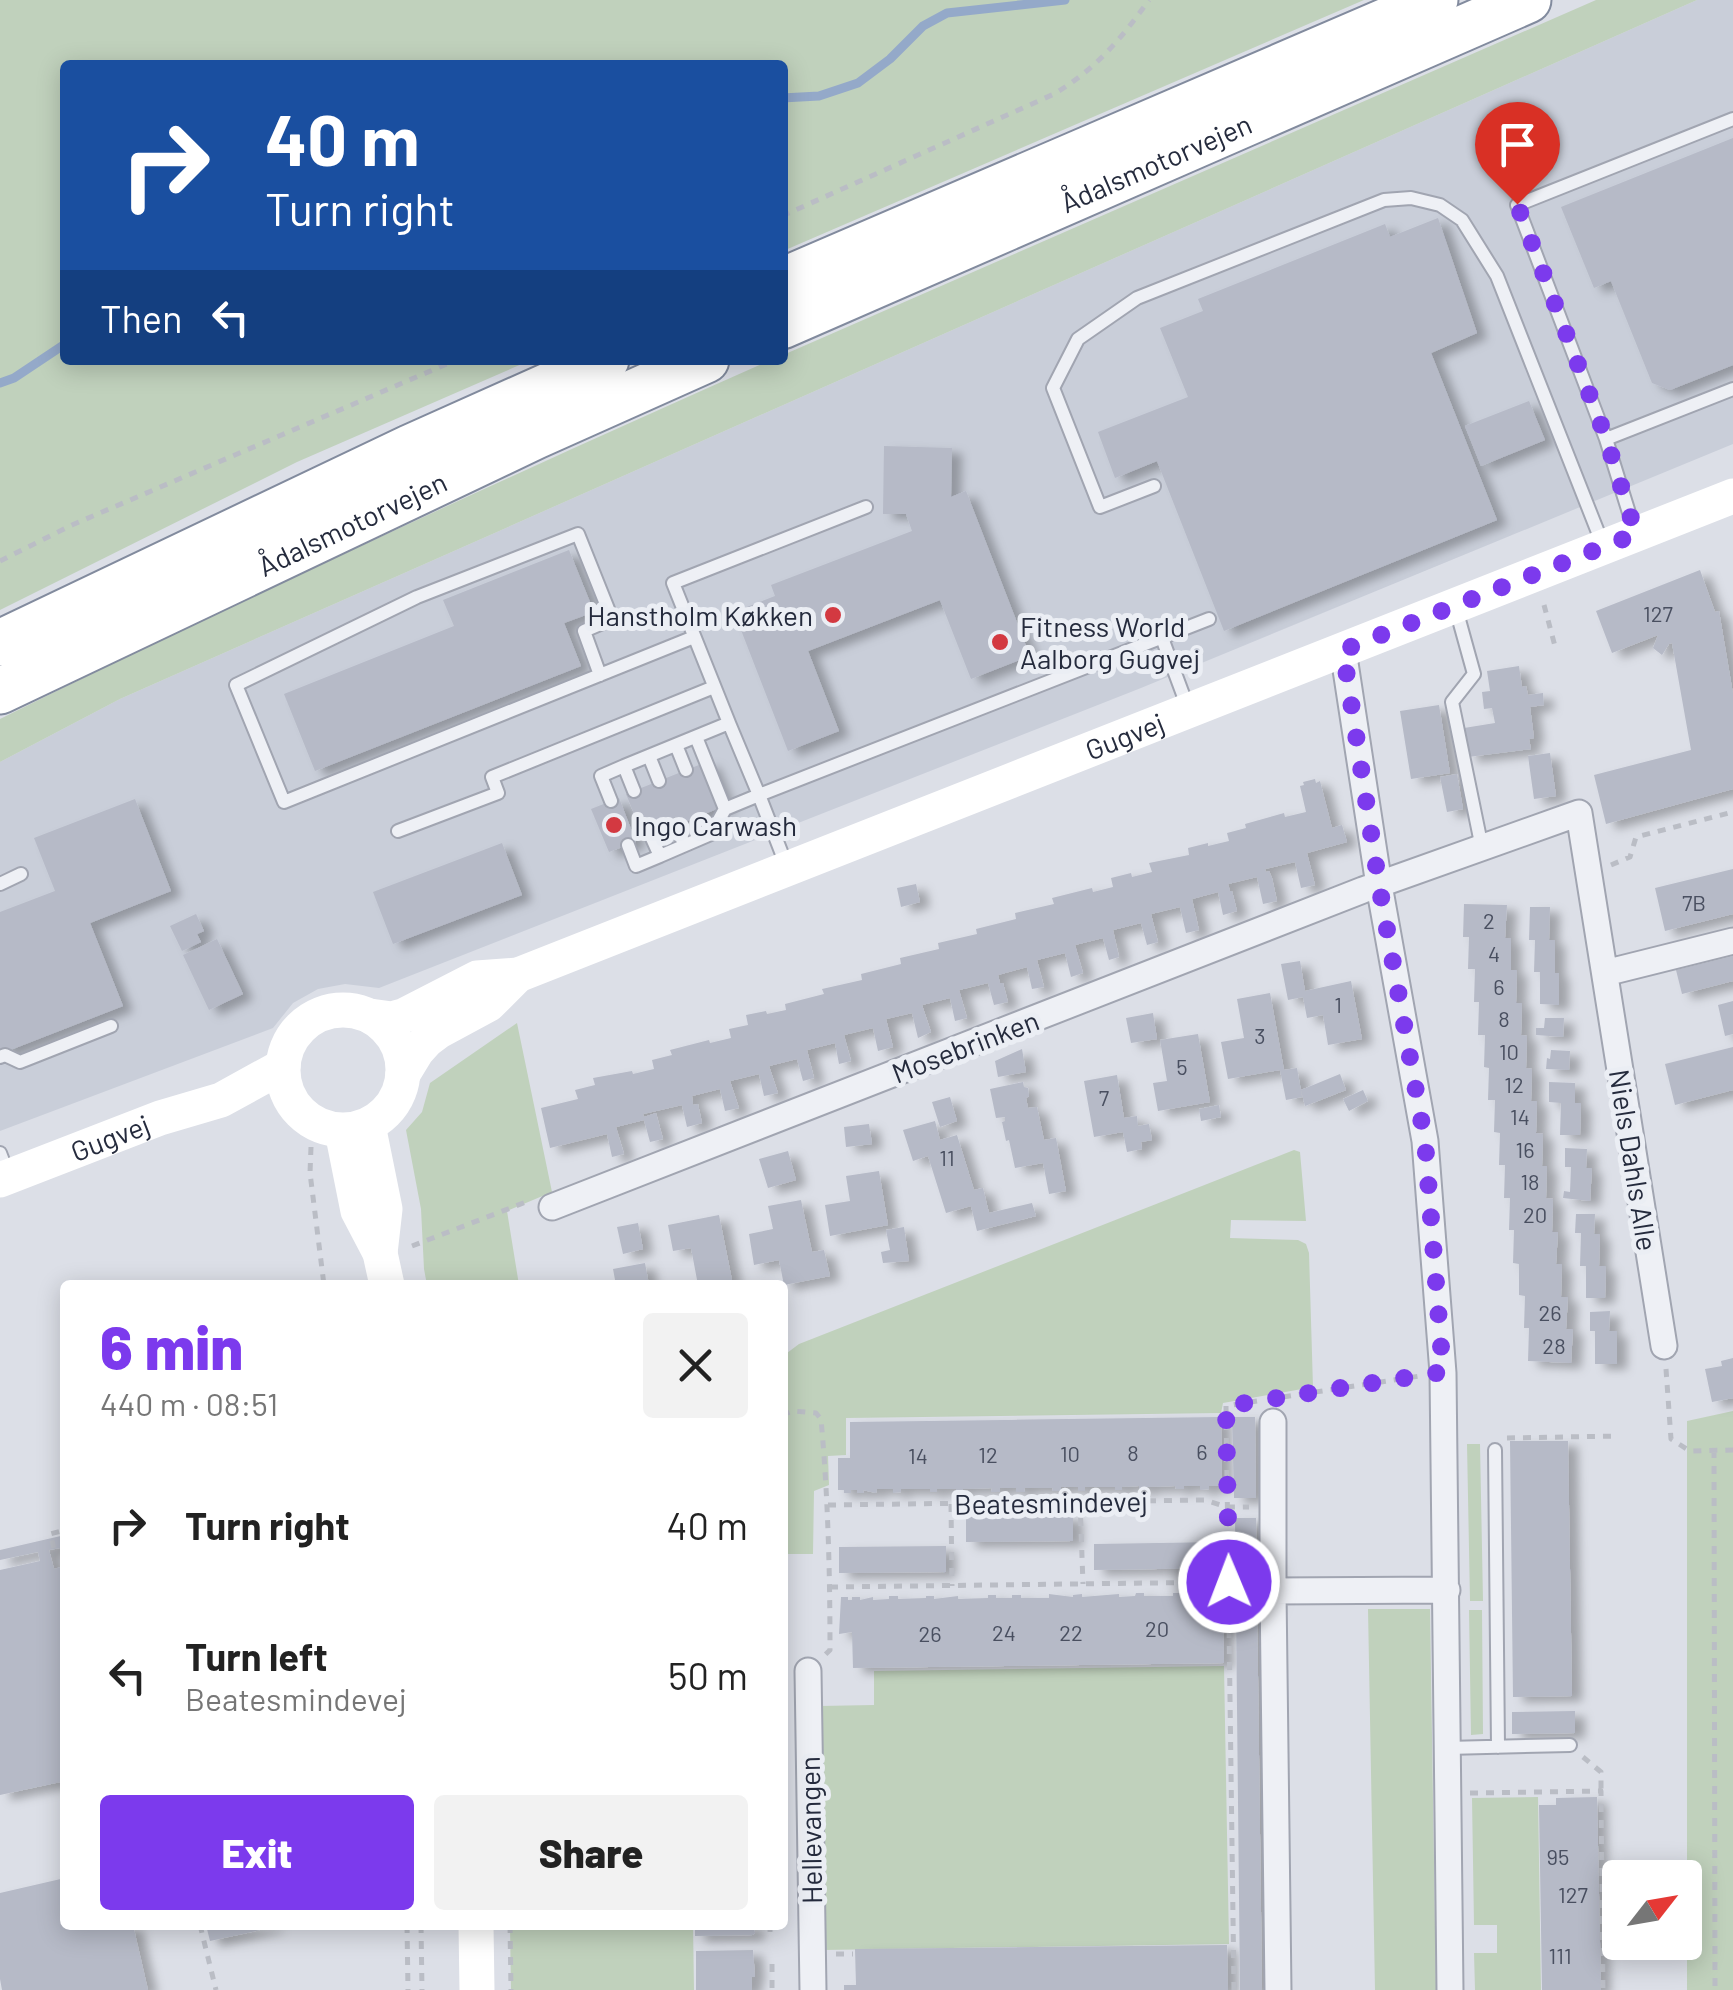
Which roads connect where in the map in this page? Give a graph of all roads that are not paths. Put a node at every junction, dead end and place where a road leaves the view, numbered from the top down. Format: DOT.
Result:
graph roads {
  1 [pos="1435,0"];
  2 [pos="1528,0"];
  3 [pos="1733,119"];
  4 [pos="788,279"];
  5 [pos="788,323"];
  6 [pos="595,365"];
  7 [pos="695,365"];
  8 [pos="1733,389"];
  9 [pos="1606,438"];
  10 [pos="1154,486"];
  11 [pos="1733,496"];
  12 [pos="866,507"];
  13 [pos="1620,541"];
  14 [pos="1456,606"];
  15 [pos="1209,619"];
  16 [pos="694,637"];
  17 [pos="1162,638"];
  18 [pos="0,644"];
  19 [pos="1343,650"];
  20 [pos="600,675"];
  21 [pos="714,687"];
  22 [pos="0,691"];
  23 [pos="1189,710"];
  24 [pos="729,723"];
  25 [pos="696,737"];
  26 [pos="676,745"];
  27 [pos="649,756"];
  28 [pos="624,766"];
  29 [pos="686,770"];
  30 [pos="659,781"];
  31 [pos="634,791"];
  32 [pos="759,795"];
  33 [pos="611,801"];
  34 [pos="725,809"];
  35 [pos="703,815"];
  36 [pos="676,826"];
  37 [pos="398,831"];
  38 [pos="711,834"];
  39 [pos="651,836"];
  40 [pos="628,845"];
  41 [pos="684,845"];
  42 [pos="1482,848"];
  43 [pos="660,856"];
  44 [pos="788,869"];
  45 [pos="21,874"];
  46 [pos="0,884"];
  47 [pos="1379,885"];
  48 [pos="1733,940"];
  49 [pos="1604,973"];
  50 [pos="518,975"];
  51 [pos="370,1016"];
  52 [pos="111,1026"];
  53 [pos="0,1056"];
  54 [pos="283,1066"];
  55 [pos="404,1074"];
  56 [pos="221,1100"];
  57 [pos="330,1121"];
  58 [pos="3,1170"];
  59 [pos="552,1207"];
  60 [pos="393,1261"];
  61 [pos="1664,1346"];
  62 [pos="1273,1422"];
  63 [pos="1494,1450"];
  64 [pos="1447,1590"];
  65 [pos="1273,1592"];
  66 [pos="808,1671"];
  67 [pos="1570,1745"];
  68 [pos="1498,1746"];
  69 [pos="1447,1748"];
  70 [pos="476,1930"];
  71 [pos="478,1990"];
  72 [pos="813,1990"];
  73 [pos="1278,1990"];
  74 [pos="1450,1990"];
  1 -- 4 [label="highway, Ådalsmotorvejen"];
  2 -- 5 [label="highway, Ådalsmotorvejen"];
  3 -- 9 [label="lane"];
  6 -- 18 [label="highway, Ådalsmotorvejen"];
  7 -- 22 [label="highway, Ådalsmotorvejen"];
  8 -- 9 [label="lane"];
  9 -- 13 [label="lane"];
  10 -- 13 [label="lane"];
  11 -- 13 [label="street, Gugvej"];
  12 -- 16 [label="lane"];
  13 -- 14 [label="street, Gugvej"];
  14 -- 19 [label="street, Gugvej"];
  14 -- 42 [label="lane"];
  15 -- 17 [label="lane"];
  16 -- 20 [label="lane"];
  16 -- 21 [label="lane"];
  17 -- 23 [label="lane"];
  17 -- 32 [label="lane"];
  19 -- 23 [label="street, Gugvej"];
  19 -- 47 [label="street"];
  20 -- 20 [label="lane"];
  21 -- 24 [label="lane"];
  21 -- 37 [label="lane"];
  23 -- 44 [label="street, Gugvej"];
  24 -- 25 [label="lane"];
  24 -- 32 [label="lane"];
  25 -- 26 [label="lane"];
  25 -- 34 [label="lane"];
  26 -- 27 [label="lane"];
  26 -- 29 [label="lane"];
  27 -- 28 [label="lane"];
  27 -- 30 [label="lane"];
  28 -- 31 [label="lane"];
  28 -- 33 [label="lane"];
  32 -- 34 [label="lane"];
  32 -- 44 [label="lane"];
  34 -- 38 [label="lane"];
  35 -- 38 [label="lane"];
  36 -- 41 [label="lane"];
  38 -- 41 [label="lane"];
  39 -- 43 [label="lane"];
  40 -- 43 [label="lane"];
  41 -- 43 [label="lane"];
  42 -- 47 [label="street, Niels Dahls Alle"];
  42 -- 49 [label="street, Niels Dahls Alle"];
  44 -- 50 [label="street, Gugvej"];
  45 -- 46 [label="lane"];
  47 -- 59 [label="street, Mosebrinken"];
  47 -- 64 [label="street"];
  48 -- 49 [label="street"];
  49 -- 61 [label="street, Niels Dahls Alle"];
  50 -- 51 [label="street, Gugvej"];
  50 -- 55 [label="street, Gugvej"];
  51 -- 54 [label="street"];
  51 -- 55 [label="street"];
  52 -- 53 [label="lane"];
  54 -- 56 [label="street, Gugvej"];
  54 -- 57 [label="street"];
  55 -- 57 [label="street"];
  56 -- 57 [label="street, Gugvej"];
  56 -- 58 [label="street, Gugvej"];
  57 -- 60 [label="street"];
  62 -- 65 [label="street"];
  63 -- 68 [label="lane"];
  64 -- 65 [label="street"];
  64 -- 69 [label="street"];
  65 -- 73 [label="street"];
  66 -- 72 [label="street, Hellevangen"];
  67 -- 68 [label="lane"];
  68 -- 69 [label="lane"];
  69 -- 74 [label="street"];
  70 -- 71 [label="street"];
}
